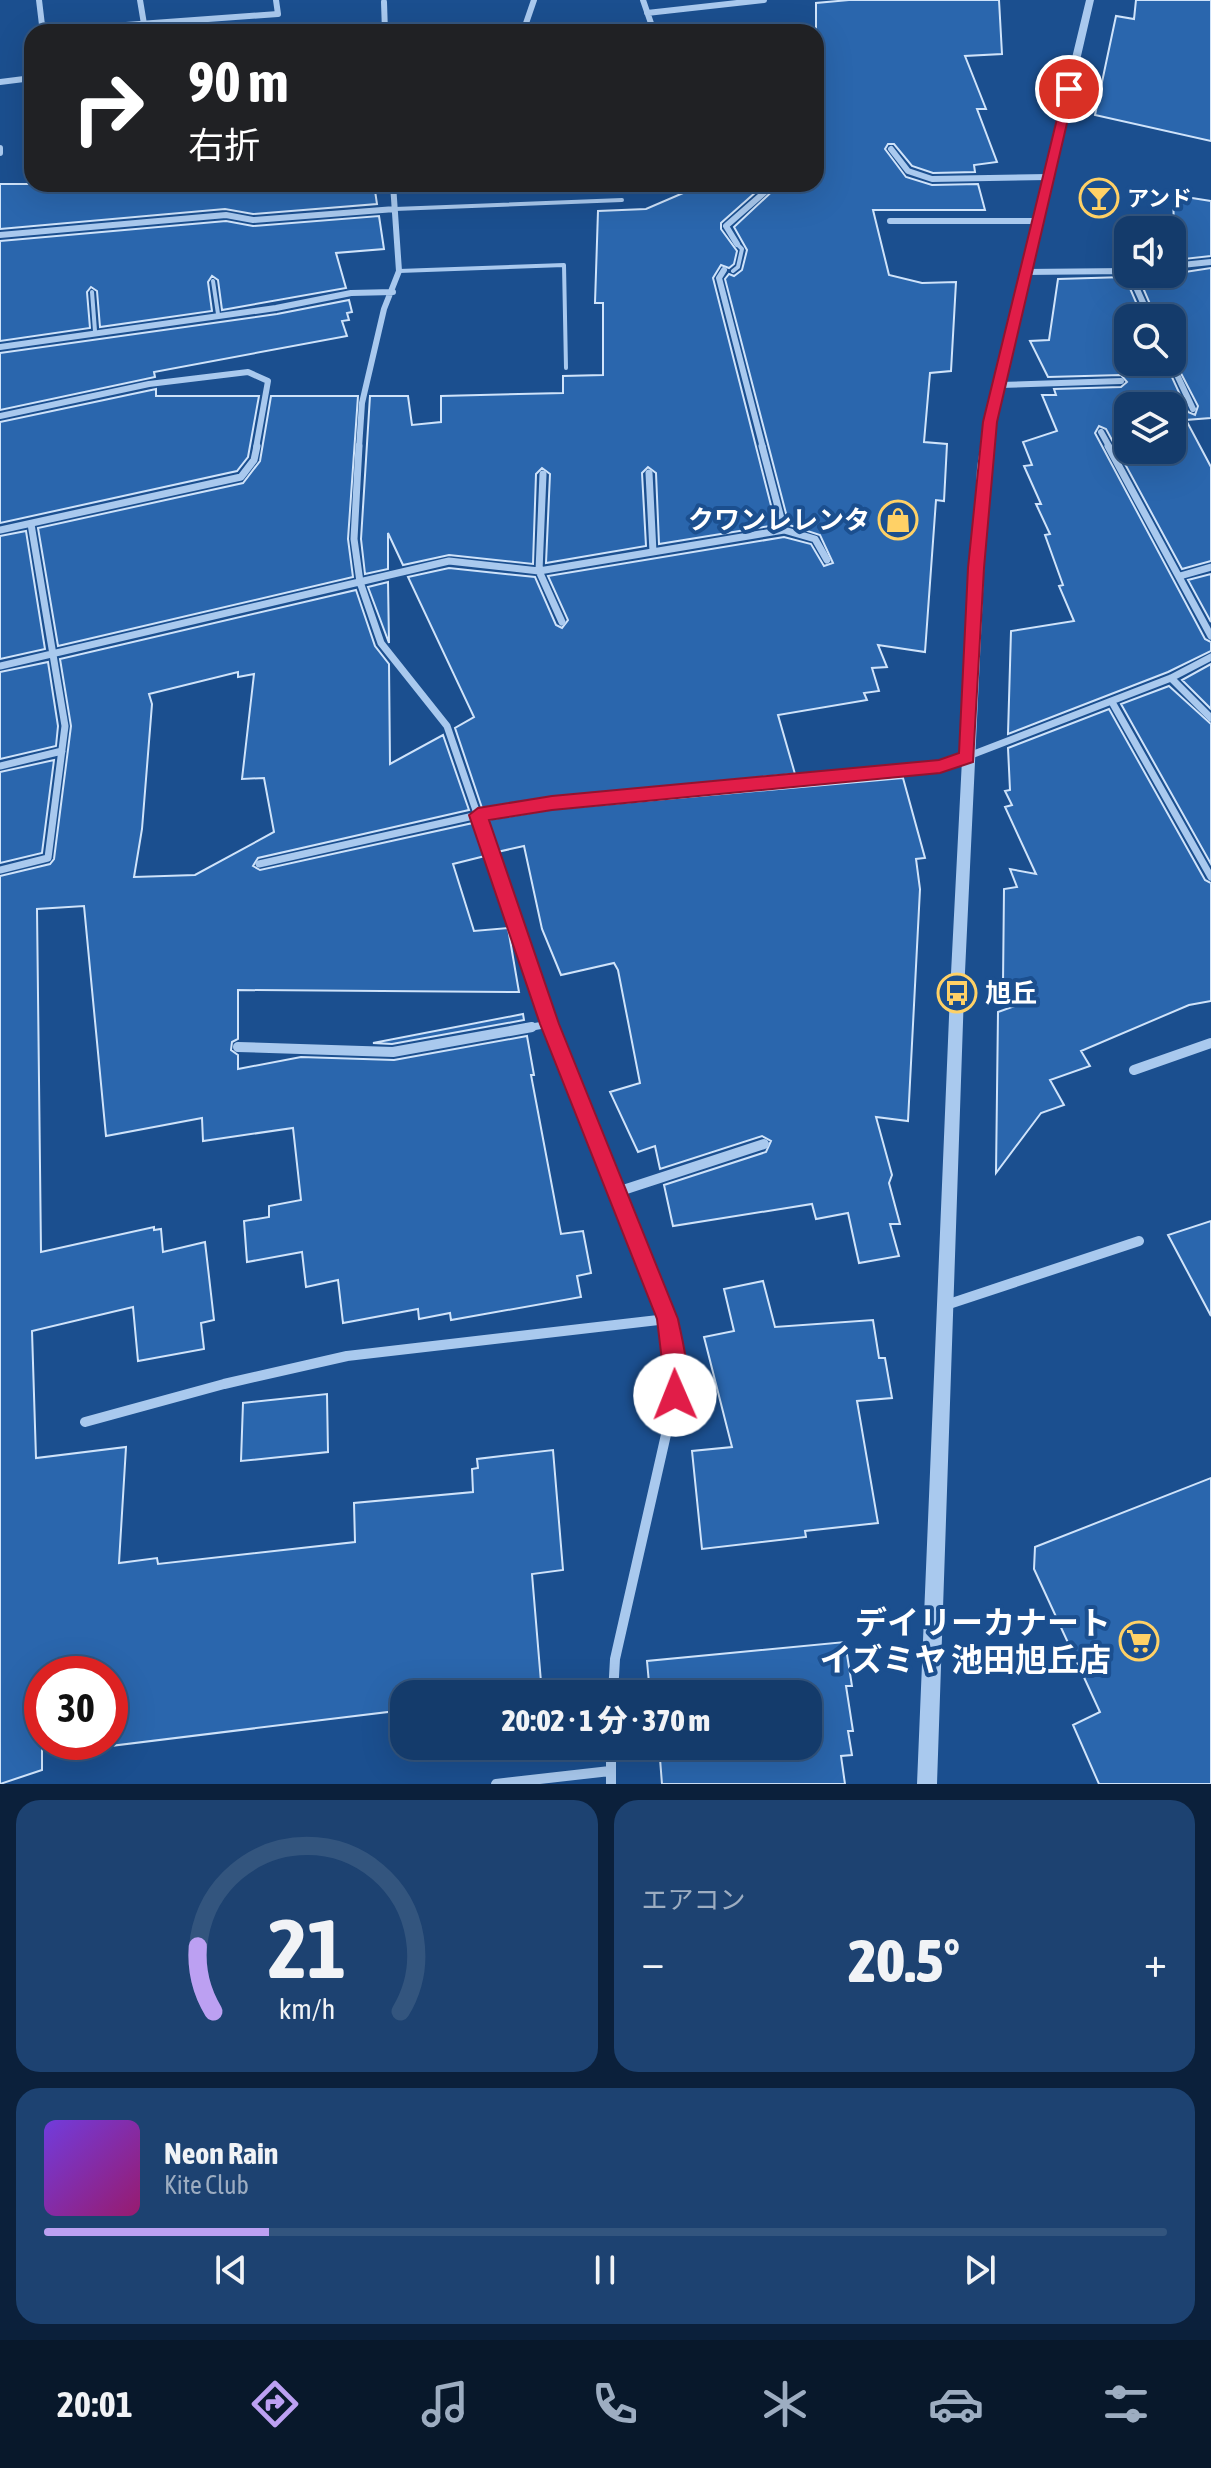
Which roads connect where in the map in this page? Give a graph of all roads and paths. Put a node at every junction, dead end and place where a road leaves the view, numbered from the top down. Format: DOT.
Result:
graph roads {
  1 [pos="39,0"];
  2 [pos="140,0"];
  3 [pos="276,0"];
  4 [pos="534,0"];
  5 [pos="643,0"];
  6 [pos="764,0"];
  7 [pos="1090,0"];
  8 [pos="384,2"];
  9 [pos="647,13"];
  10 [pos="174,22"];
  11 [pos="42,24"];
  12 [pos="144,24"];
  13 [pos="385,24"];
  14 [pos="526,24"];
  15 [pos="651,24"];
  16 [pos="24,79"];
  17 [pos="0,82"];
  18 [pos="891,149"];
  19 [pos="1048,177"];
  20 [pos="394,192"];
  21 [pos="765,192"];
  22 [pos="622,200"];
  23 [pos="395,209"];
  24 [pos="890,221"];
  25 [pos="1036,221"];
  26 [pos="0,235"];
  27 [pos="737,244"];
  28 [pos="1211,262"];
  29 [pos="1186,265"];
  30 [pos="728,270"];
  31 [pos="399,271"];
  32 [pos="1024,272"];
  33 [pos="1114,272"];
  34 [pos="213,281"];
  35 [pos="92,292"];
  36 [pos="393,292"];
  37 [pos="218,314"];
  38 [pos="95,331"];
  39 [pos="0,347"];
  40 [pos="566,368"];
  41 [pos="1178,376"];
  42 [pos="1121,381"];
  43 [pos="999,385"];
  44 [pos="1193,409"];
  45 [pos="0,416"];
  46 [pos="1101,432"];
  47 [pos="649,473"];
  48 [pos="543,474"];
  49 [pos="31,524"];
  50 [pos="0,530"];
  51 [pos="784,530"];
  52 [pos="653,552"];
  53 [pos="827,560"];
  54 [pos="1211,567"];
  55 [pos="539,571"];
  56 [pos="1180,576"];
  57 [pos="360,582"];
  58 [pos="562,622"];
  59 [pos="1211,636"];
  60 [pos="53,654"];
  61 [pos="1211,657"];
  62 [pos="0,666"];
  63 [pos="1171,678"];
  64 [pos="1112,702"];
  65 [pos="1211,718"];
  66 [pos="62,751"];
  67 [pos="967,757"];
  68 [pos="0,766"];
  69 [pos="478,815"];
  70 [pos="259,864"];
  71 [pos="0,870"];
  72 [pos="1211,877"];
  73 [pos="549,1024"];
  74 [pos="1211,1043"];
  75 [pos="238,1047"];
  76 [pos="1134,1070"];
  77 [pos="764,1144"];
  78 [pos="617,1192"];
  79 [pos="1139,1241"];
  80 [pos="946,1305"];
  81 [pos="667,1319"];
  82 [pos="85,1422"];
  83 [pos="614,1680"];
  84 [pos="610,1760"];
  85 [pos="610,1771"];
  86 [pos="496,1784"];
  87 [pos="611,1784"];
  88 [pos="927,1784"];
  1 -- 11 [label="street"];
  2 -- 12 [label="street"];
  3 -- 10 [label="street"];
  4 -- 14 [label="street"];
  5 -- 9 [label="street"];
  6 -- 9 [label="street"];
  7 -- 19 [label="street"];
  8 -- 13 [label="street"];
  9 -- 15 [label="street"];
  10 -- 12 [label="street"];
  16 -- 17 [label="street"];
  18 -- 19 [label="street"];
  19 -- 25 [label="street"];
  20 -- 23 [label="street"];
  21 -- 27 [label="street"];
  22 -- 23 [label="lane"];
  23 -- 26 [label="street"];
  23 -- 31 [label="street"];
  24 -- 25 [label="street"];
  25 -- 32 [label="street"];
  27 -- 30 [label="lane"];
  28 -- 29 [label="street"];
  30 -- 51 [label="street"];
  31 -- 36 [label="street"];
  31 -- 40 [label="lane"];
  32 -- 33 [label="street"];
  32 -- 43 [label="street"];
  34 -- 37 [label="lane"];
  35 -- 38 [label="lane"];
  36 -- 37 [label="street"];
  36 -- 57 [label="street"];
  37 -- 38 [label="street"];
  38 -- 39 [label="street"];
  41 -- 44 [label="street"];
  42 -- 43 [label="street"];
  43 -- 67 [label="street"];
  45 -- 49 [label="street"];
  46 -- 56 [label="street"];
  47 -- 52 [label="street"];
  48 -- 55 [label="street"];
  49 -- 50 [label="street"];
  49 -- 60 [label="street"];
  51 -- 52 [label="street"];
  51 -- 53 [label="street"];
  52 -- 55 [label="street"];
  54 -- 56 [label="street"];
  55 -- 57 [label="street"];
  55 -- 58 [label="street"];
  56 -- 59 [label="street"];
  57 -- 60 [label="street"];
  57 -- 69 [label="street"];
  60 -- 62 [label="street"];
  60 -- 66 [label="street"];
  61 -- 63 [label="street"];
  63 -- 64 [label="street"];
  63 -- 65 [label="street"];
  64 -- 67 [label="street"];
  64 -- 72 [label="street"];
  66 -- 68 [label="street"];
  66 -- 71 [label="street"];
  67 -- 69 [label="street"];
  67 -- 80 [label="street"];
  69 -- 70 [label="street"];
  69 -- 73 [label="street"];
  73 -- 75 [label="street"];
  73 -- 78 [label="street"];
  74 -- 76 [label="street"];
  77 -- 78 [label="street"];
  78 -- 81 [label="street"];
  79 -- 80 [label="street"];
  80 -- 88 [label="street"];
  81 -- 82 [label="street"];
  81 -- 83 [label="street"];
  84 -- 85 [label="street"];
  85 -- 86 [label="street"];
  85 -- 87 [label="street"];
}
